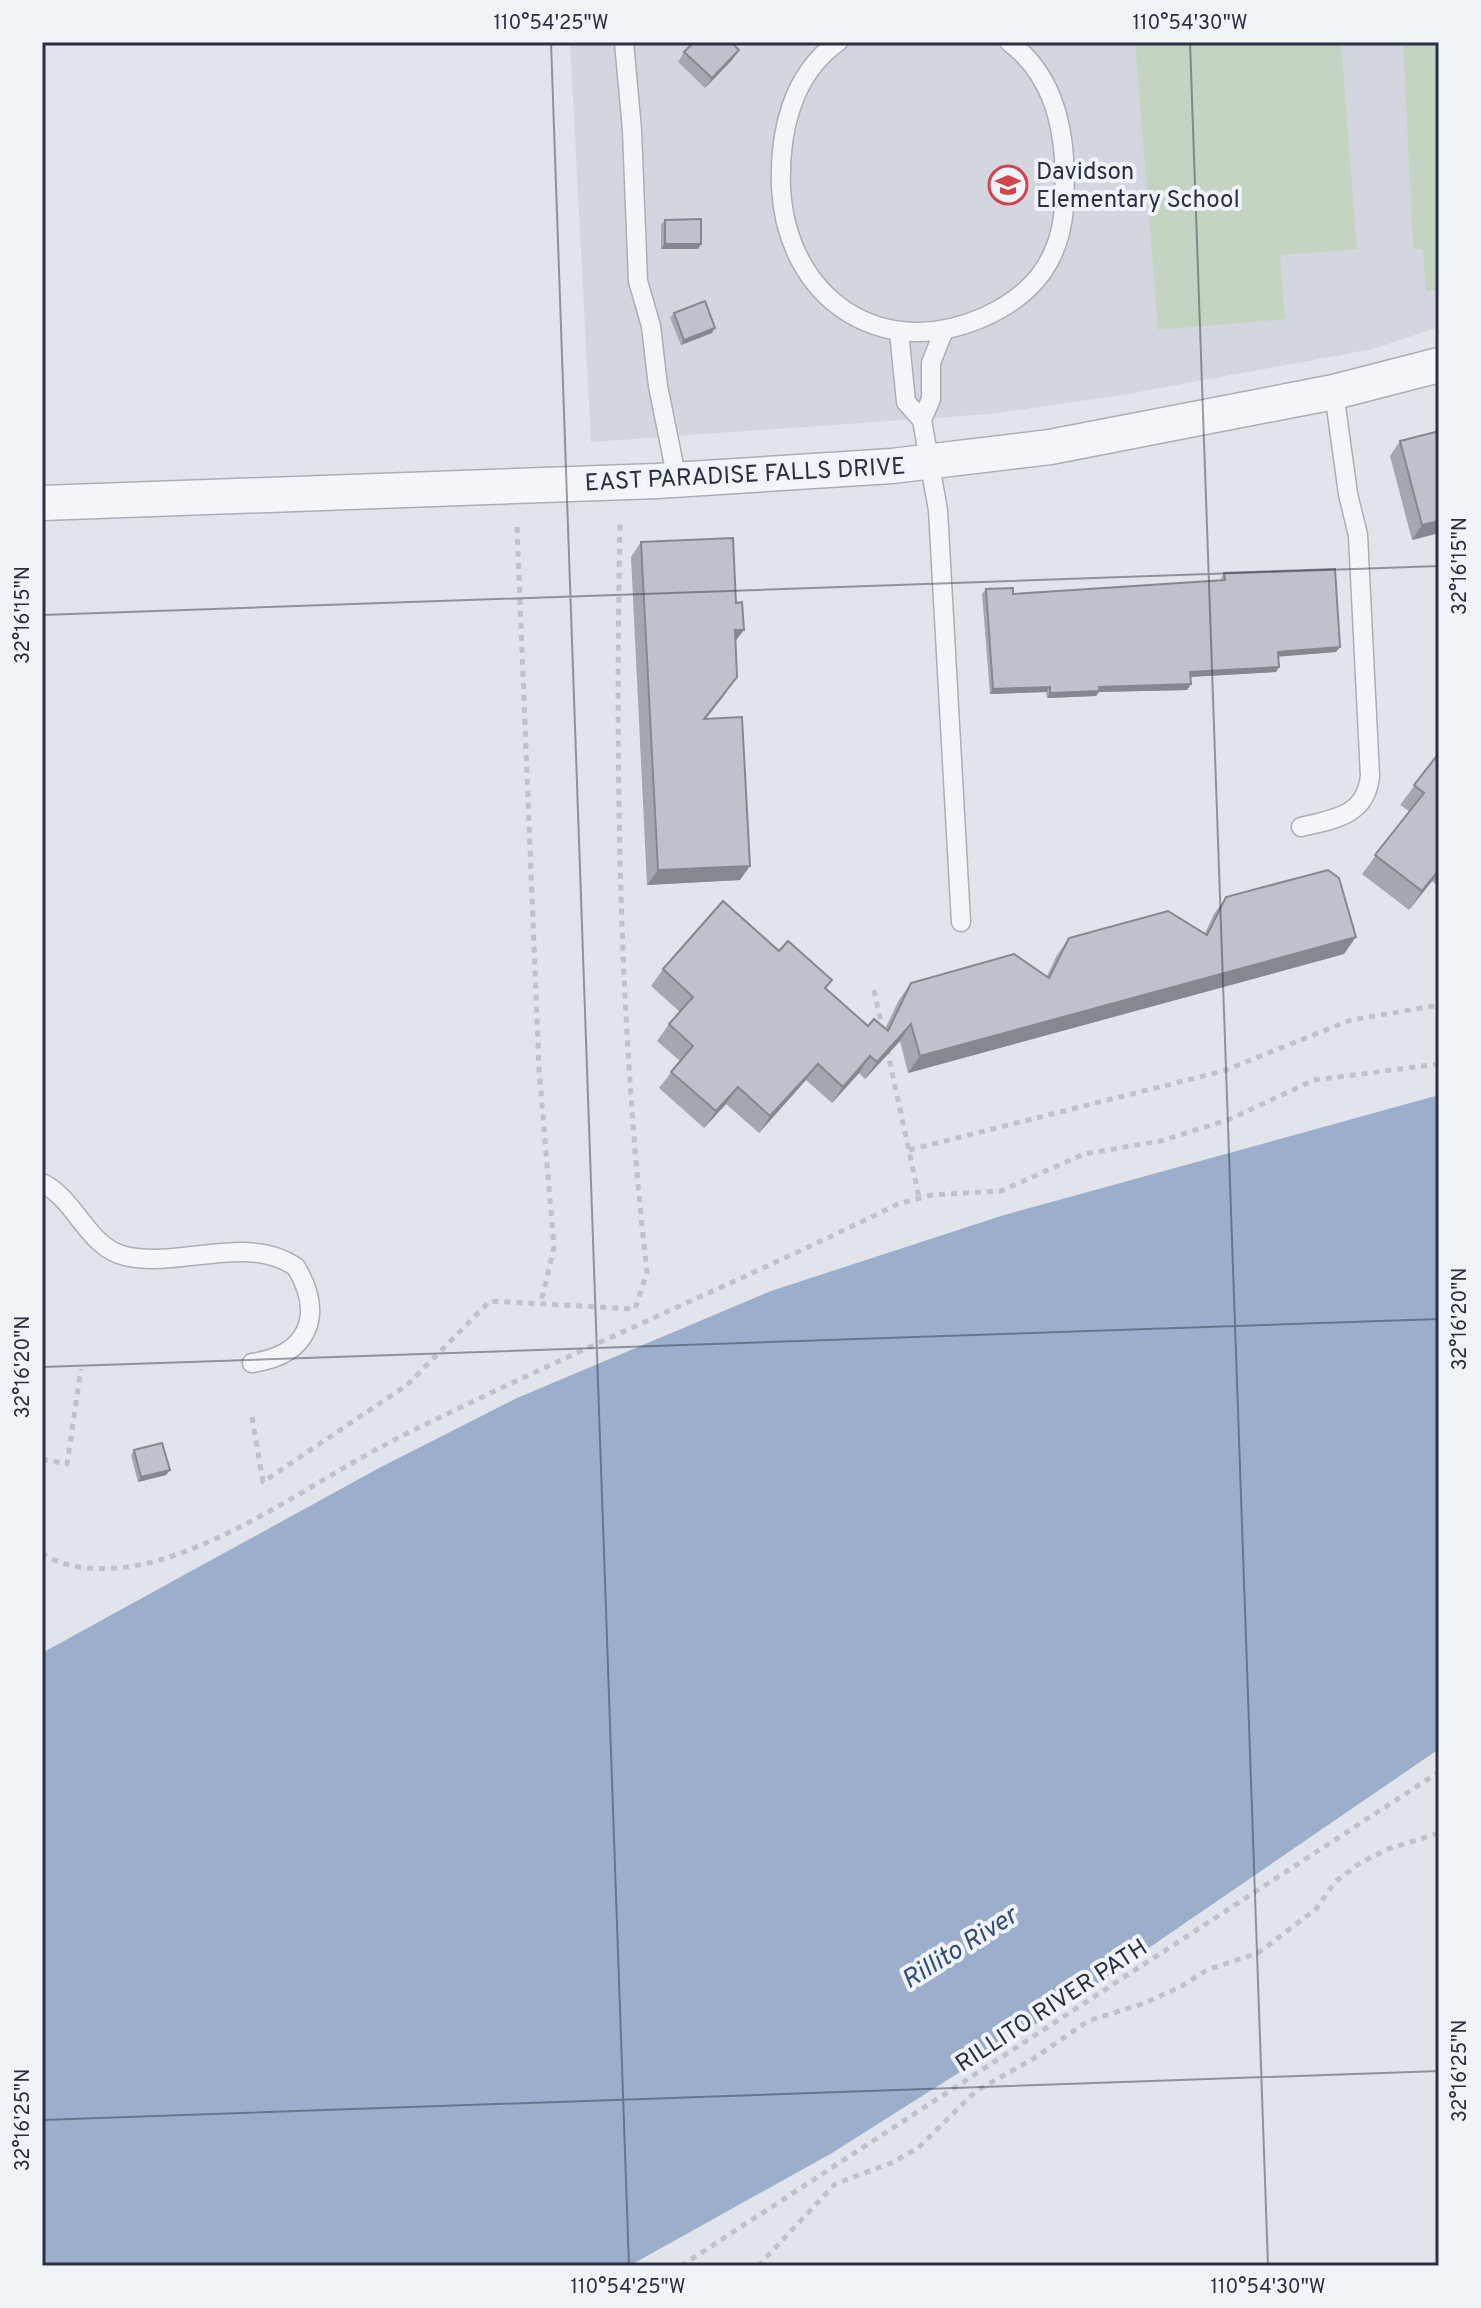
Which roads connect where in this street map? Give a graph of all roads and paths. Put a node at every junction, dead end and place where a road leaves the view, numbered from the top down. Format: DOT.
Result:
graph roads {
  1 [pos="624,42"];
  2 [pos="838,42"];
  3 [pos="1009,42"];
  4 [pos="944,330"];
  5 [pos="899,332"];
  6 [pos="1439,365"];
  7 [pos="1334,392"];
  8 [pos="922,420"];
  9 [pos="931,462"];
  10 [pos="677,480"];
  11 [pos="42,503"];
  12 [pos="620,524"];
  13 [pos="517,527"];
  14 [pos="1301,827"];
  15 [pos="961,922"];
  16 [pos="874,990"];
  17 [pos="1439,1005"];
  18 [pos="1439,1064"];
  19 [pos="909,1150"];
  20 [pos="42,1183"];
  21 [pos="919,1197"];
  22 [pos="541,1302"];
  23 [pos="252,1363"];
  24 [pos="81,1369"];
  25 [pos="252,1417"];
  26 [pos="42,1459"];
  27 [pos="42,1553"];
  28 [pos="1439,1772"];
  29 [pos="1439,1833"];
  30 [pos="681,2266"];
  31 [pos="758,2266"];
  1 -- 10 [label="lane"];
  2 -- 5 [label="lane"];
  3 -- 4 [label="lane"];
  4 -- 5 [label="lane"];
  4 -- 8 [label="lane"];
  5 -- 8 [label="lane"];
  6 -- 7 [label="street, EAST PARADISE FALLS DRIVE"];
  7 -- 9 [label="street, EAST PARADISE FALLS DRIVE"];
  7 -- 14 [label="lane"];
  8 -- 9 [label="lane"];
  9 -- 10 [label="street, EAST PARADISE FALLS DRIVE"];
  9 -- 15 [label="lane"];
  10 -- 11 [label="street, EAST PARADISE FALLS DRIVE"];
  12 -- 22 [label="path"];
  13 -- 22 [label="path"];
  16 -- 19 [label="path"];
  17 -- 19 [label="path"];
  18 -- 21 [label="path"];
  19 -- 21 [label="path"];
  20 -- 23 [label="lane"];
  21 -- 27 [label="path"];
  22 -- 25 [label="path"];
  24 -- 26 [label="path"];
  28 -- 30 [label="path, RILLITO RIVER PATH"];
  29 -- 31 [label="path"];
}
